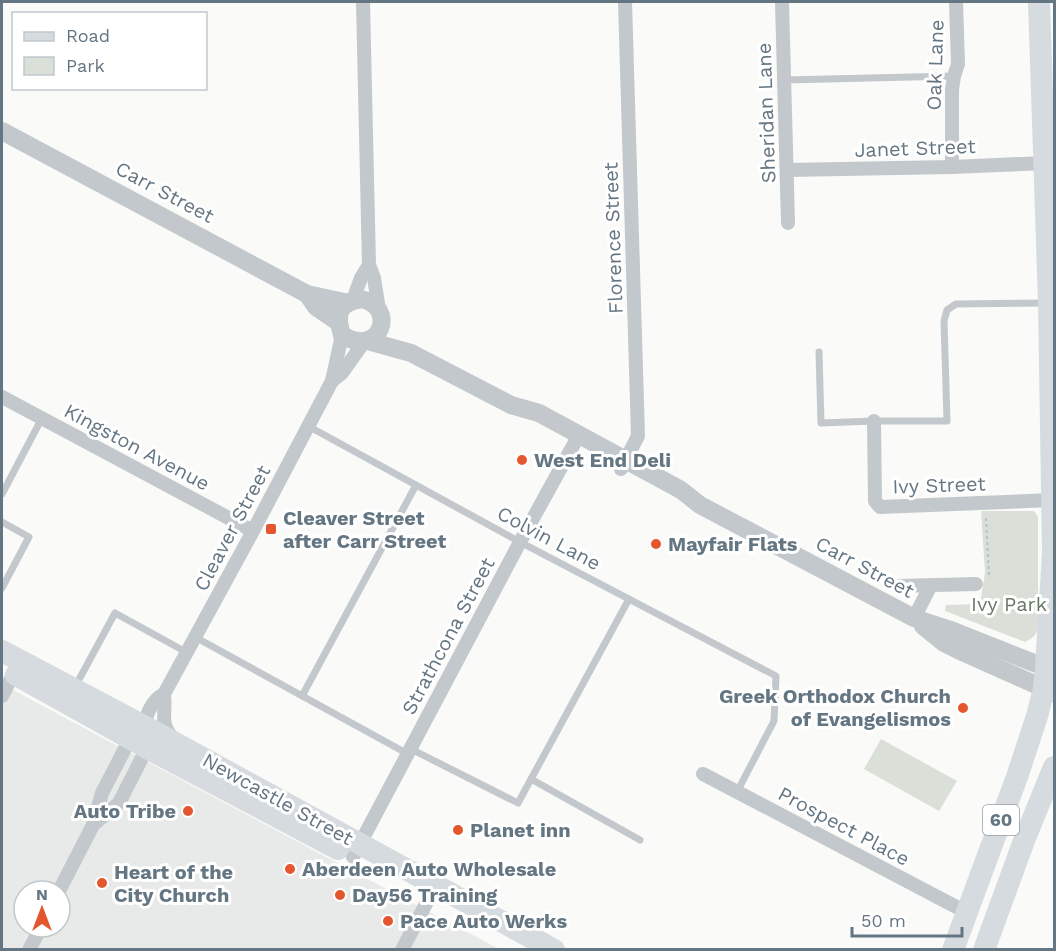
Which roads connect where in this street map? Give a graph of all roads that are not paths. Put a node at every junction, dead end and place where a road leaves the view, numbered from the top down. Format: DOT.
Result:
graph roads {
  1 [pos="363,2"];
  2 [pos="625,2"];
  3 [pos="782,2"];
  4 [pos="956,2"];
  5 [pos="1039,2"];
  6 [pos="954,76"];
  7 [pos="785,80"];
  8 [pos="2,131"];
  9 [pos="1044,163"];
  10 [pos="952,167"];
  11 [pos="788,170"];
  12 [pos="789,223"];
  13 [pos="369,264"];
  14 [pos="307,294"];
  15 [pos="351,301"];
  16 [pos="1049,303"];
  17 [pos="380,313"];
  18 [pos="340,328"];
  19 [pos="366,341"];
  20 [pos="819,352"];
  21 [pos="411,353"];
  22 [pos="332,381"];
  23 [pos="2,397"];
  24 [pos="42,418"];
  25 [pos="874,421"];
  26 [pos="308,426"];
  27 [pos="576,439"];
  28 [pos="624,464"];
  29 [pos="416,485"];
  30 [pos="2,494"];
  31 [pos="1052,500"];
  32 [pos="2,522"];
  33 [pos="253,531"];
  34 [pos="520,542"];
  35 [pos="976,584"];
  36 [pos="931,585"];
  37 [pos="897,586"];
  38 [pos="2,588"];
  39 [pos="629,599"];
  40 [pos="914,618"];
  41 [pos="195,637"];
  42 [pos="186,652"];
  43 [pos="9,663"];
  44 [pos="1050,680"];
  45 [pos="74,689"];
  46 [pos="164,694"];
  47 [pos="2,696"];
  48 [pos="302,696"];
  49 [pos="143,728"];
  50 [pos="177,744"];
  51 [pos="409,751"];
  52 [pos="1054,767"];
  53 [pos="703,774"];
  54 [pos="531,779"];
  55 [pos="737,792"];
  56 [pos="93,825"];
  57 [pos="640,840"];
  58 [pos="357,851"];
  59 [pos="65,879"];
  60 [pos="434,891"];
  61 [pos="966,912"];
  62 [pos="402,950"];
  63 [pos="530,950"];
  64 [pos="554,950"];
  65 [pos="953,950"];
  66 [pos="984,950"];
  1 -- 13 [label="street"];
  2 -- 28 [label="street, Florence Street"];
  3 -- 7 [label="street, Sheridan Lane"];
  4 -- 6 [label="street, Oak Lane"];
  5 -- 9 [label="main road, 60"];
  6 -- 7 [label="lane"];
  6 -- 10 [label="street, Oak Lane"];
  7 -- 11 [label="street, Sheridan Lane"];
  8 -- 14 [label="street, Carr Street"];
  9 -- 10 [label="street, Janet Street"];
  9 -- 16 [label="main road, 60"];
  10 -- 11 [label="street, Janet Street"];
  11 -- 12 [label="street, Sheridan Lane"];
  13 -- 15 [label="street"];
  13 -- 17 [label="street"];
  14 -- 15 [label="street, Carr Street"];
  14 -- 18 [label="street, Carr Street"];
  15 -- 17 [label="street"];
  15 -- 18 [label="street"];
  16 -- 25 [label="lane"];
  16 -- 31 [label="main road, 60"];
  17 -- 19 [label="street"];
  17 -- 21 [label="street, Carr Street"];
  18 -- 19 [label="street"];
  18 -- 22 [label="street"];
  19 -- 21 [label="street, Carr Street"];
  19 -- 22 [label="street"];
  20 -- 25 [label="lane"];
  21 -- 27 [label="street, Carr Street"];
  22 -- 26 [label="street, Cleaver Street"];
  23 -- 24 [label="street, Kingston Avenue"];
  24 -- 30 [label="lane"];
  24 -- 33 [label="street, Kingston Avenue"];
  25 -- 31 [label="street, Ivy Street"];
  26 -- 29 [label="lane, Colvin Lane"];
  26 -- 33 [label="street, Cleaver Street"];
  27 -- 28 [label="street, Carr Street"];
  27 -- 34 [label="street, Strathcona Street"];
  28 -- 40 [label="street, Carr Street"];
  29 -- 34 [label="lane, Colvin Lane"];
  29 -- 48 [label="lane"];
  31 -- 44 [label="main road, 60"];
  32 -- 38 [label="lane"];
  33 -- 41 [label="street, Cleaver Street"];
  34 -- 39 [label="lane, Colvin Lane"];
  34 -- 51 [label="street, Strathcona Street"];
  35 -- 36 [label="street, Carr Street"];
  36 -- 37 [label="street, Carr Street"];
  36 -- 40 [label="street, Carr Street"];
  39 -- 54 [label="lane"];
  39 -- 55 [label="lane, Colvin Lane"];
  40 -- 44 [label="street, Carr Street"];
  41 -- 42 [label="street, Cleaver Street"];
  41 -- 48 [label="lane"];
  42 -- 45 [label="lane"];
  42 -- 46 [label="street, Cleaver Street"];
  43 -- 45 [label="main road, Newcastle Street"];
  43 -- 47 [label="street"];
  43 -- 49 [label="main road, Newcastle Street"];
  44 -- 61 [label="main road, 60"];
  45 -- 49 [label="main road, Newcastle Street"];
  46 -- 49 [label="street, Cleaver Street"];
  46 -- 50 [label="street, Cleaver Street"];
  48 -- 51 [label="lane"];
  49 -- 50 [label="main road, Newcastle Street"];
  49 -- 56 [label="street, Cleaver Street"];
  49 -- 56 [label="street, Cleaver Street"];
  49 -- 58 [label="main road, Newcastle Street"];
  50 -- 58 [label="main road, Newcastle Street"];
  51 -- 54 [label="lane"];
  51 -- 58 [label="street, Strathcona Street"];
  52 -- 66 [label="main road, 60"];
  53 -- 55 [label="street, Prospect Place"];
  54 -- 57 [label="lane"];
  55 -- 61 [label="street, Prospect Place"];
  56 -- 59 [label="street, Cleaver Street"];
  58 -- 60 [label="main road, Newcastle Street"];
  60 -- 62 [label="street"];
  60 -- 63 [label="main road, Newcastle Street"];
  60 -- 64 [label="main road, Newcastle Street"];
  61 -- 65 [label="main road, 60"];
}
